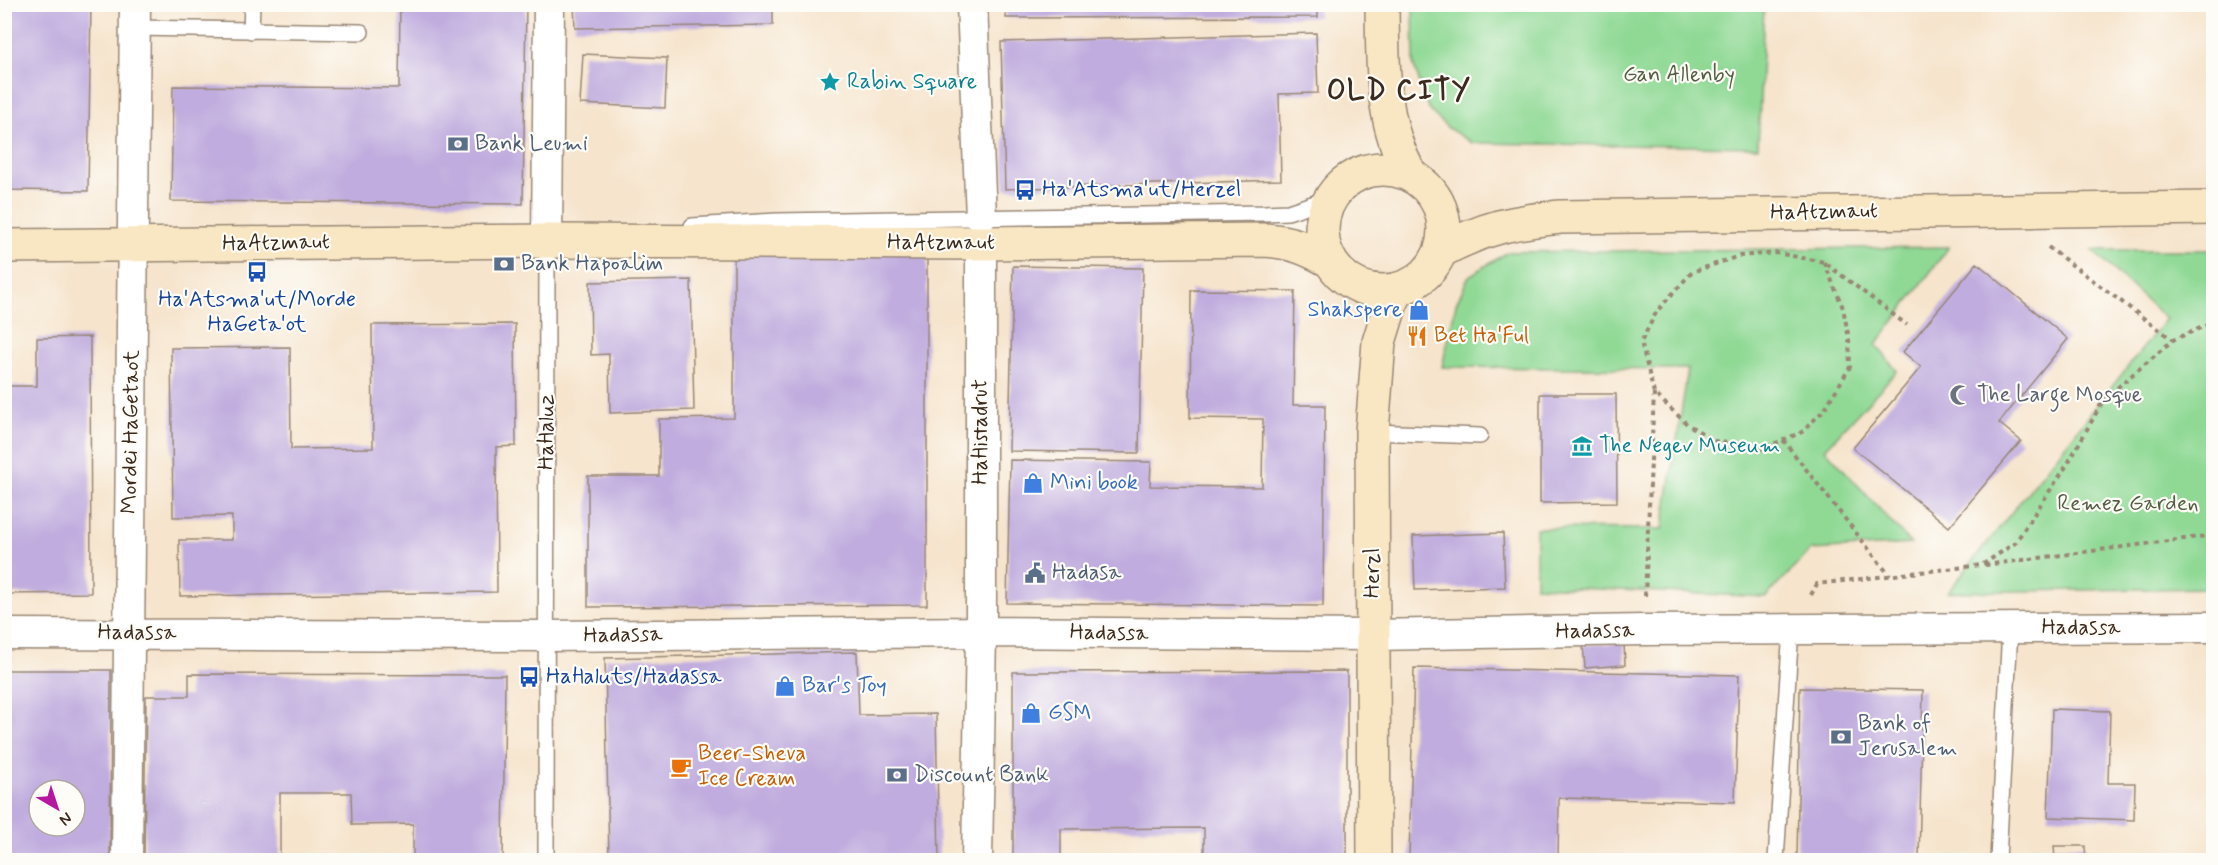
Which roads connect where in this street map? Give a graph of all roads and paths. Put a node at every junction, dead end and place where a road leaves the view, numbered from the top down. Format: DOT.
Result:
graph roads {
  1 [pos="252,4"];
  2 [pos="549,4"];
  3 [pos="972,4"];
  4 [pos="1382,4"];
  5 [pos="135,16"];
  6 [pos="251,31"];
  7 [pos="361,33"];
  8 [pos="1411,175"];
  9 [pos="1330,198"];
  10 [pos="2214,208"];
  11 [pos="981,230"];
  12 [pos="548,241"];
  13 [pos="2044,244"];
  14 [pos="133,245"];
  15 [pos="4,246"];
  16 [pos="1441,251"];
  17 [pos="1330,261"];
  18 [pos="1824,262"];
  19 [pos="1398,289"];
  20 [pos="2214,322"];
  21 [pos="1907,325"];
  22 [pos="2173,340"];
  23 [pos="1654,393"];
  24 [pos="1372,432"];
  25 [pos="1480,436"];
  26 [pos="1783,440"];
  27 [pos="2214,535"];
  28 [pos="1982,566"];
  29 [pos="1890,576"];
  30 [pos="2214,627"];
  31 [pos="2010,628"];
  32 [pos="1791,629"];
  33 [pos="1644,630"];
  34 [pos="981,632"];
  35 [pos="129,633"];
  36 [pos="4,634"];
  37 [pos="1373,635"];
  38 [pos="546,636"];
  39 [pos="127,861"];
  40 [pos="546,861"];
  41 [pos="977,861"];
  42 [pos="1374,861"];
  43 [pos="1776,861"];
  44 [pos="1998,861"];
  1 -- 6 [label="lane"];
  2 -- 12 [label="street, HaHaluz"];
  3 -- 11 [label="street, HaHistadrut"];
  4 -- 8 [label="street"];
  5 -- 6 [label="lane"];
  5 -- 14 [label="street, Mordei HaGetaot"];
  6 -- 7 [label="lane"];
  8 -- 9 [label="street"];
  8 -- 16 [label="street"];
  9 -- 11 [label="lane, HaAtzmaut"];
  9 -- 17 [label="street"];
  10 -- 16 [label="street, HaAtzmaut"];
  11 -- 12 [label="street, HaAtzmaut"];
  11 -- 17 [label="street, HaAtzmaut"];
  11 -- 34 [label="street, HaHistadrut"];
  12 -- 14 [label="street, HaAtzmaut"];
  12 -- 38 [label="lane, HaHaluz"];
  13 -- 22 [label="path"];
  14 -- 15 [label="street, HaAtzmaut"];
  14 -- 35 [label="street, Mordei HaGetaot"];
  16 -- 19 [label="street"];
  17 -- 19 [label="street"];
  18 -- 21 [label="path"];
  18 -- 23 [label="path"];
  18 -- 26 [label="path"];
  19 -- 24 [label="street, Herzl"];
  20 -- 22 [label="path"];
  22 -- 28 [label="path"];
  23 -- 26 [label="path"];
  23 -- 33 [label="path"];
  24 -- 25 [label="lane"];
  24 -- 37 [label="street, Herzl"];
  26 -- 29 [label="path"];
  27 -- 28 [label="path"];
  28 -- 29 [label="path"];
  29 -- 32 [label="path"];
  30 -- 31 [label="street, Hadassa"];
  31 -- 32 [label="street, Hadassa"];
  31 -- 44 [label="lane"];
  32 -- 33 [label="street, Hadassa"];
  32 -- 43 [label="lane"];
  33 -- 37 [label="street, Hadassa"];
  34 -- 37 [label="street, Hadassa"];
  34 -- 38 [label="street, Hadassa"];
  34 -- 41 [label="street, HaHistadrut"];
  35 -- 36 [label="street, Hadassa"];
  35 -- 38 [label="street, Hadassa"];
  35 -- 39 [label="street, Mordei HaGetaot"];
  37 -- 42 [label="street, Herzl"];
  38 -- 40 [label="lane, HaHaluz"];
}
